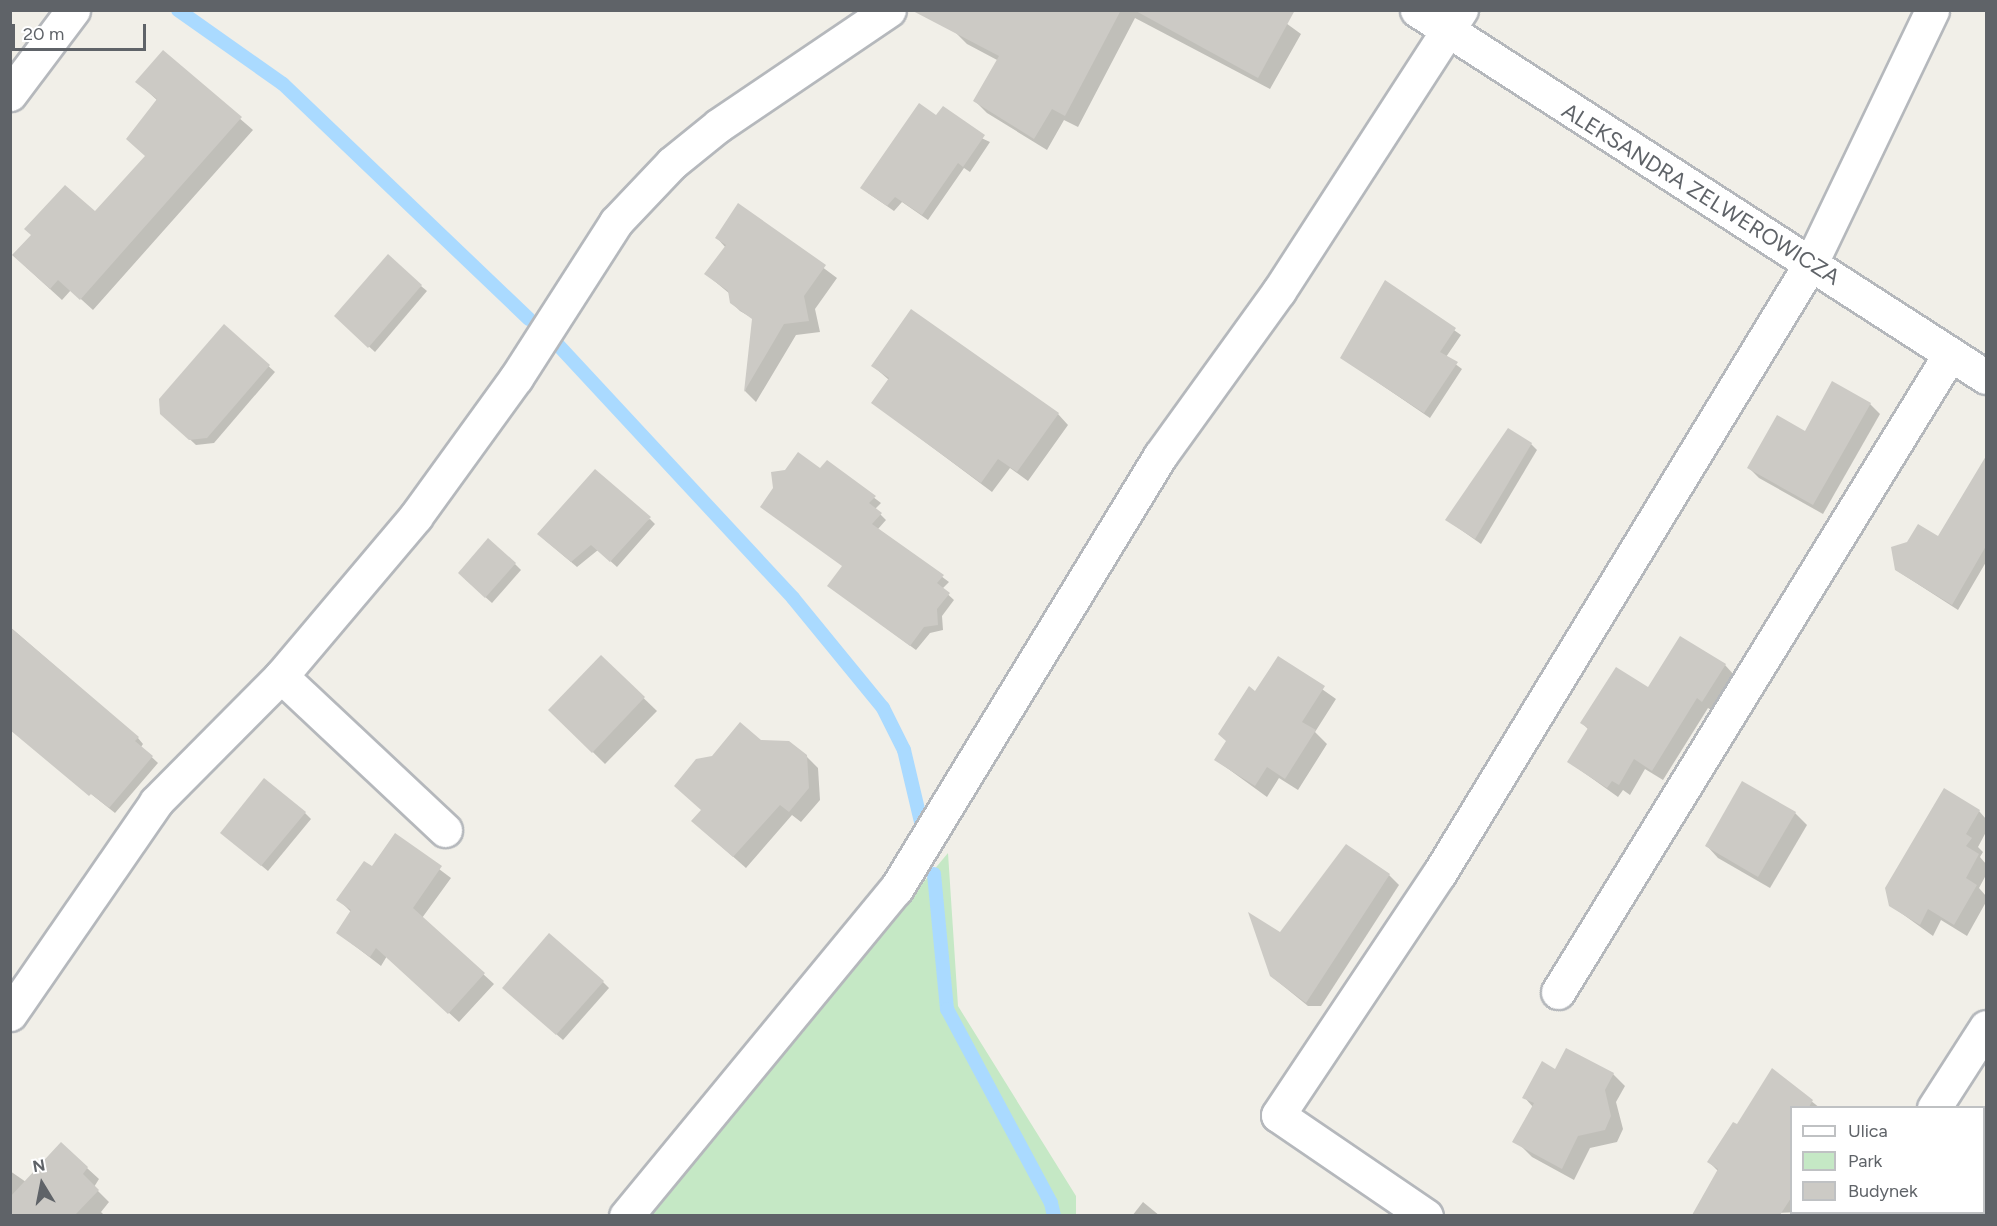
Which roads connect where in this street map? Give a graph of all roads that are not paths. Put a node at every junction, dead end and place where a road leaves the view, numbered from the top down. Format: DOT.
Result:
graph roads {
  1 [pos="73,10"];
  2 [pos="889,10"];
  3 [pos="1417,10"];
  4 [pos="1932,10"];
  5 [pos="1454,21"];
  6 [pos="10,94"];
  7 [pos="1811,263"];
  8 [pos="1950,354"];
  9 [pos="1986,377"];
  10 [pos="281,676"];
  11 [pos="445,830"];
  12 [pos="1558,992"];
  13 [pos="10,1014"];
  14 [pos="1986,1027"];
  15 [pos="1935,1106"];
  16 [pos="626,1215"];
  17 [pos="1426,1215"];
  1 -- 6 [label="street"];
  2 -- 10 [label="street"];
  3 -- 5 [label="street, ALEKSANDRA ZELWEROWICZA"];
  4 -- 7 [label="street"];
  5 -- 7 [label="street, ALEKSANDRA ZELWEROWICZA"];
  5 -- 16 [label="street"];
  7 -- 8 [label="street, ALEKSANDRA ZELWEROWICZA"];
  7 -- 17 [label="street"];
  8 -- 9 [label="street, ALEKSANDRA ZELWEROWICZA"];
  8 -- 12 [label="street"];
  10 -- 11 [label="street"];
  10 -- 13 [label="street"];
  14 -- 15 [label="street"];
}
